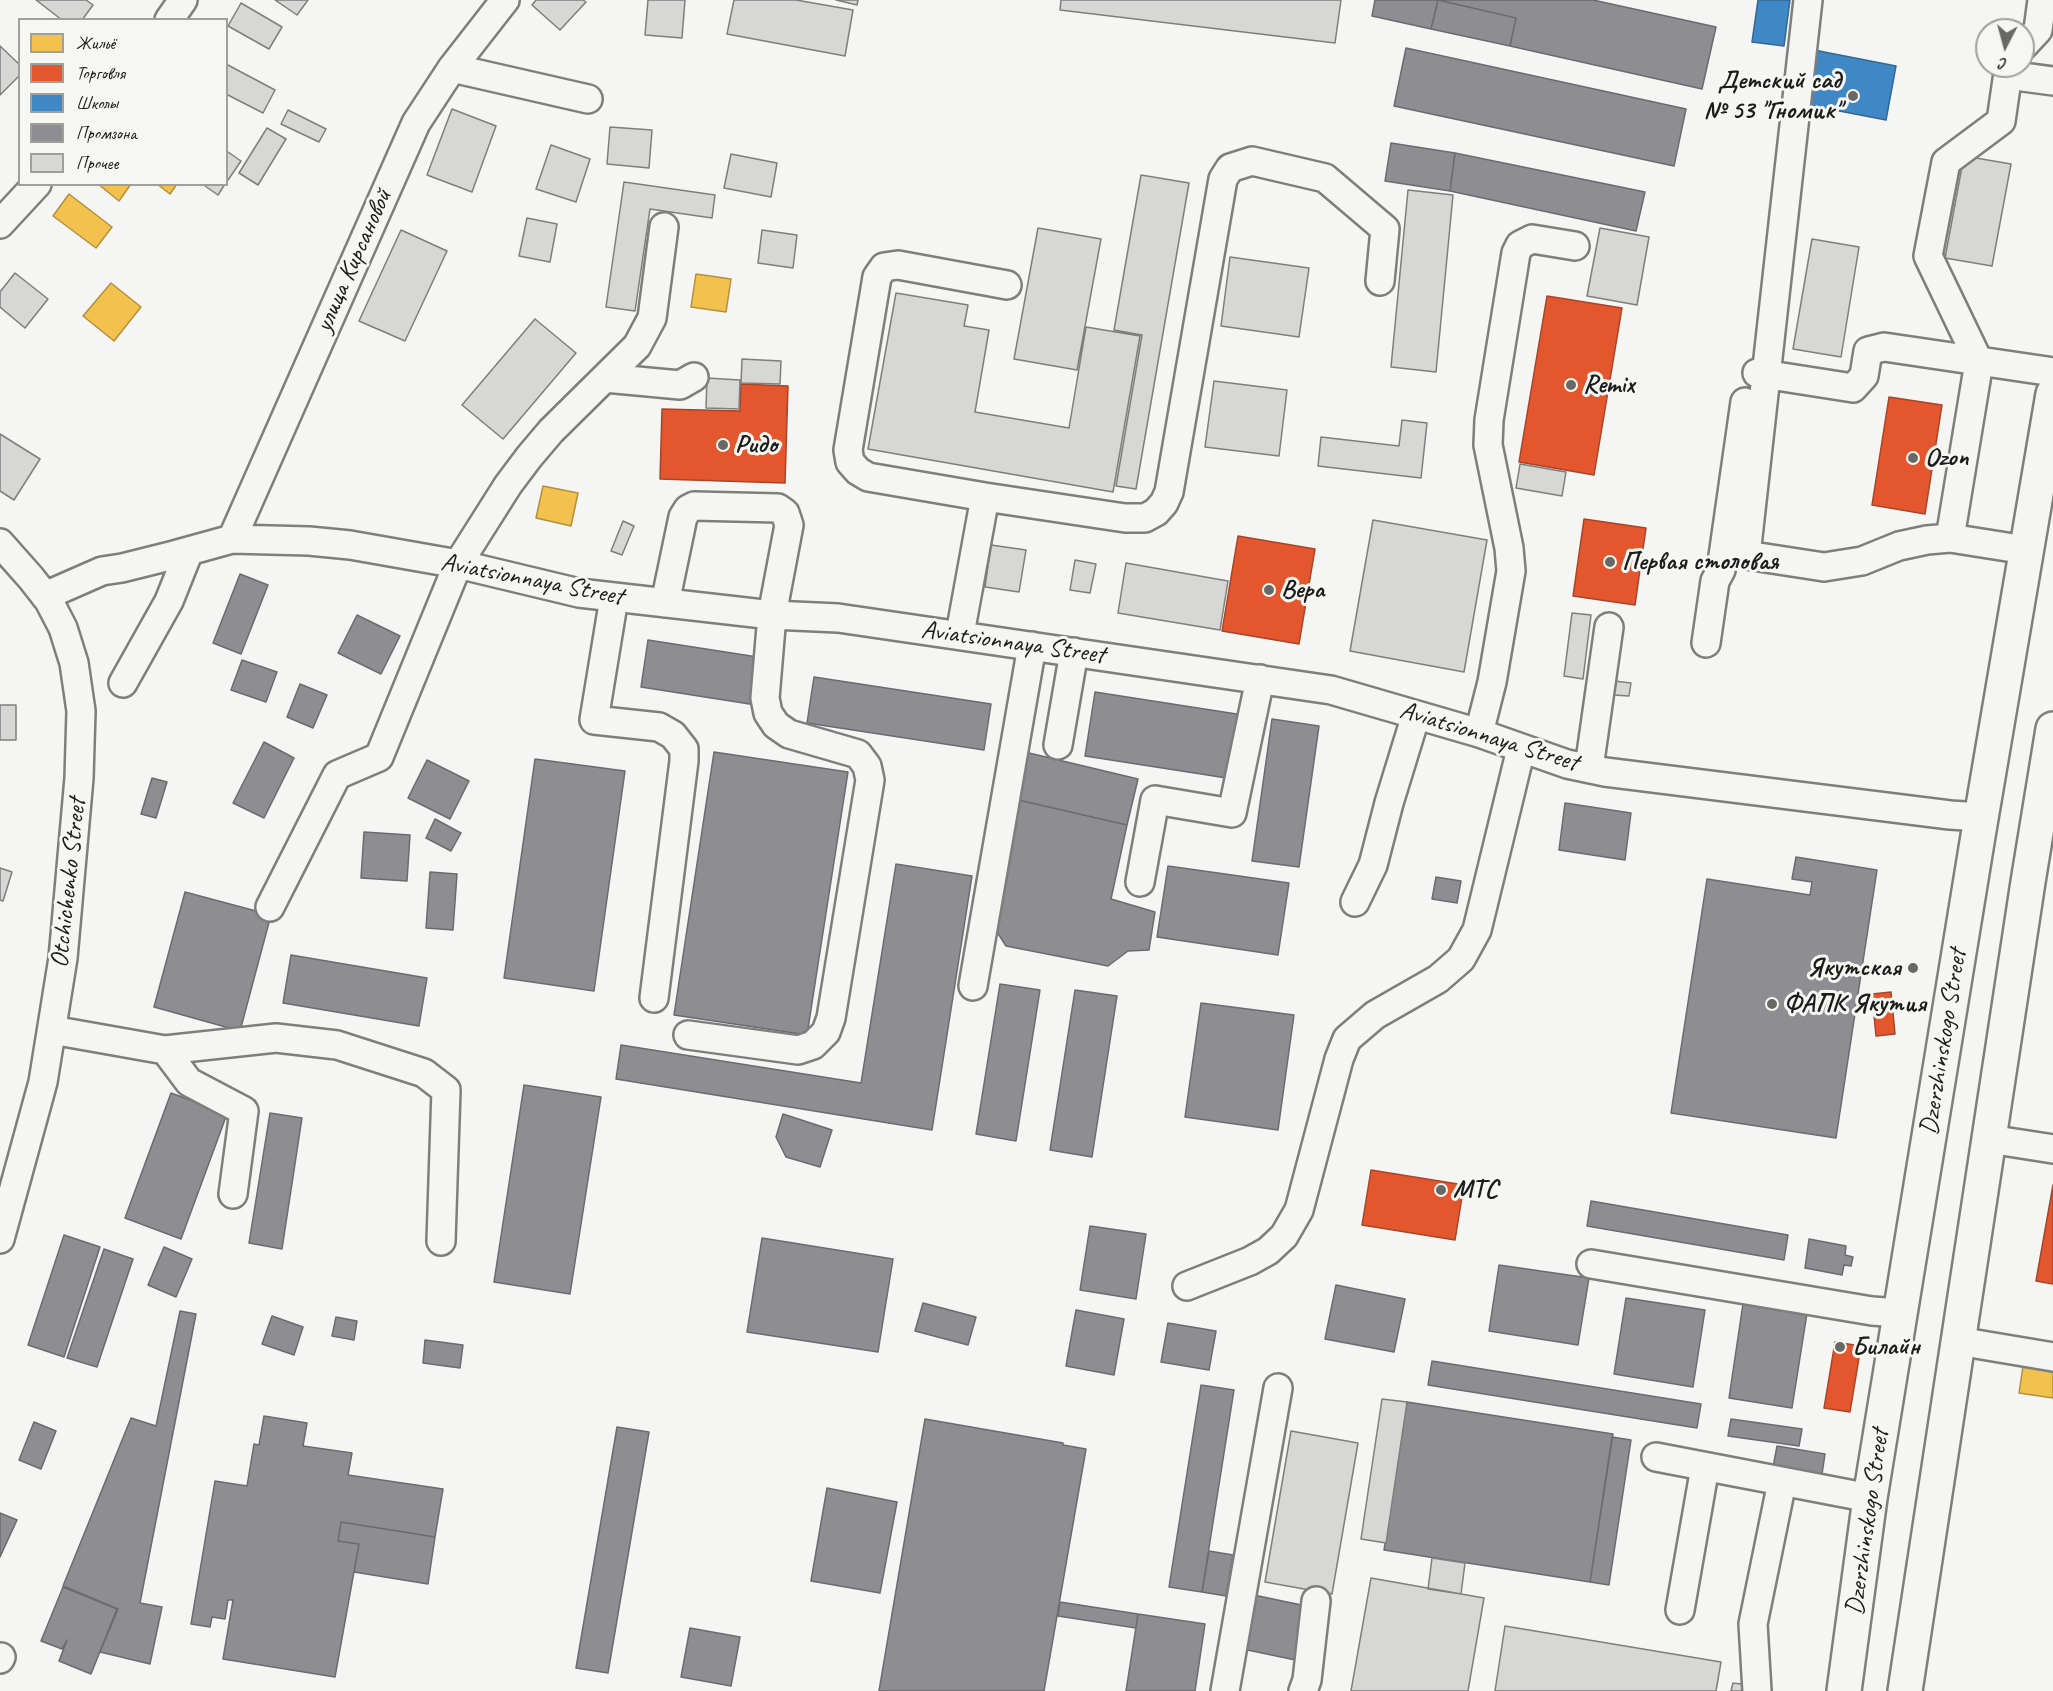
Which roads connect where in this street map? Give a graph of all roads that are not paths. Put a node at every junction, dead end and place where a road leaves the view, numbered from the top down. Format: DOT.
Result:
graph roads {
  1 [pos="183,0"];
  2 [pos="505,0"];
  3 [pos="1806,0"];
  4 [pos="2042,0"];
  5 [pos="170,18"];
  6 [pos="2035,33"];
  7 [pos="452,68"];
  8 [pos="2035,76"];
  9 [pos="2008,78"];
  10 [pos="2053,81"];
  11 [pos="588,99"];
  12 [pos="35,186"];
  13 [pos="0,224"];
  14 [pos="664,227"];
  15 [pos="1575,246"];
  16 [pos="1775,253"];
  17 [pos="1380,281"];
  18 [pos="1007,285"];
  19 [pos="1979,362"];
  20 [pos="2053,372"];
  21 [pos="1757,373"];
  22 [pos="694,377"];
  23 [pos="605,378"];
  24 [pos="2053,394"];
  25 [pos="985,496"];
  26 [pos="1950,538"];
  27 [pos="232,539"];
  28 [pos="0,543"];
  29 [pos="2026,550"];
  30 [pos="189,551"];
  31 [pos="458,564"];
  32 [pos="45,596"];
  33 [pos="614,598"];
  34 [pos="665,603"];
  35 [pos="772,615"];
  36 [pos="1609,627"];
  37 [pos="960,634"];
  38 [pos="1706,643"];
  39 [pos="1032,646"];
  40 [pos="1074,652"];
  41 [pos="1260,680"];
  42 [pos="123,683"];
  43 [pos="1416,715"];
  44 [pos="2053,729"];
  45 [pos="1479,734"];
  46 [pos="1058,745"];
  47 [pos="1521,749"];
  48 [pos="1589,768"];
  49 [pos="2048,785"];
  50 [pos="1981,817"];
  51 [pos="1140,882"];
  52 [pos="1355,902"];
  53 [pos="270,907"];
  54 [pos="973,986"];
  55 [pos="654,998"];
  56 [pos="52,1030"];
  57 [pos="688,1035"];
  58 [pos="165,1050"];
  59 [pos="1989,1139"];
  60 [pos="2053,1149"];
  61 [pos="233,1194"];
  62 [pos="0,1239"];
  63 [pos="441,1241"];
  64 [pos="1591,1264"];
  65 [pos="1187,1286"];
  66 [pos="1900,1313"];
  67 [pos="1958,1341"];
  68 [pos="2046,1349"];
  69 [pos="1278,1388"];
  70 [pos="1656,1457"];
  71 [pos="1704,1467"];
  72 [pos="1782,1482"];
  73 [pos="1870,1498"];
  74 [pos="1317,1601"];
  75 [pos="1680,1610"];
  76 [pos="1225,1691"];
  77 [pos="1303,1691"];
  78 [pos="1757,1691"];
  79 [pos="1844,1691"];
  80 [pos="1905,1691"];
  1 -- 5 [label="street"];
  2 -- 7 [label="street, улица Кирсановой"];
  3 -- 21 [label="street"];
  3 -- 26 [label="street"];
  3 -- 38 [label="street"];
  4 -- 6 [label="street"];
  7 -- 11 [label="street"];
  7 -- 27 [label="street, улица Кирсановой"];
  8 -- 10 [label="street"];
  9 -- 19 [label="street"];
  12 -- 13 [label="street"];
  14 -- 23 [label="street"];
  15 -- 45 [label="street"];
  16 -- 21 [label="street"];
  17 -- 25 [label="street"];
  18 -- 25 [label="street"];
  19 -- 20 [label="street"];
  19 -- 21 [label="street"];
  19 -- 26 [label="street"];
  22 -- 23 [label="street"];
  23 -- 31 [label="street"];
  24 -- 29 [label="main road, Dzerzhinskogo Street"];
  25 -- 37 [label="street"];
  26 -- 29 [label="street"];
  27 -- 30 [label="street, Aviatsionnaya Street"];
  27 -- 31 [label="street, Aviatsionnaya Street"];
  28 -- 32 [label="street, Otchichenko Street"];
  29 -- 50 [label="main road, Dzerzhinskogo Street"];
  30 -- 32 [label="street, Aviatsionnaya Street"];
  30 -- 42 [label="street"];
  31 -- 33 [label="street, Aviatsionnaya Street"];
  31 -- 53 [label="street"];
  32 -- 56 [label="street, Otchichenko Street"];
  33 -- 34 [label="street, Aviatsionnaya Street"];
  33 -- 55 [label="street"];
  34 -- 35 [label="street, Aviatsionnaya Street"];
  34 -- 35 [label="street"];
  35 -- 37 [label="street, Aviatsionnaya Street"];
  35 -- 57 [label="street"];
  36 -- 48 [label="street"];
  37 -- 39 [label="street, Aviatsionnaya Street"];
  39 -- 40 [label="street, Aviatsionnaya Street"];
  39 -- 54 [label="street"];
  40 -- 41 [label="street, Aviatsionnaya Street"];
  40 -- 46 [label="street"];
  41 -- 43 [label="street, Aviatsionnaya Street"];
  41 -- 51 [label="street"];
  43 -- 45 [label="street, Aviatsionnaya Street"];
  43 -- 52 [label="street"];
  44 -- 49 [label="main road"];
  45 -- 47 [label="street, Aviatsionnaya Street"];
  47 -- 48 [label="street, Aviatsionnaya Street"];
  47 -- 65 [label="street"];
  48 -- 50 [label="street, Aviatsionnaya Street"];
  49 -- 59 [label="main road"];
  50 -- 66 [label="main road, Dzerzhinskogo Street"];
  56 -- 58 [label="street"];
  56 -- 62 [label="street, Otchichenko Street"];
  58 -- 61 [label="street"];
  58 -- 63 [label="street"];
  59 -- 60 [label="street"];
  59 -- 67 [label="main road"];
  64 -- 66 [label="street"];
  66 -- 73 [label="main road, Dzerzhinskogo Street"];
  67 -- 68 [label="street"];
  67 -- 80 [label="main road"];
  69 -- 76 [label="street"];
  70 -- 71 [label="street"];
  71 -- 72 [label="street"];
  71 -- 75 [label="street"];
  72 -- 73 [label="street"];
  72 -- 78 [label="street"];
  73 -- 79 [label="main road, Dzerzhinskogo Street"];
  74 -- 77 [label="street"];
}
